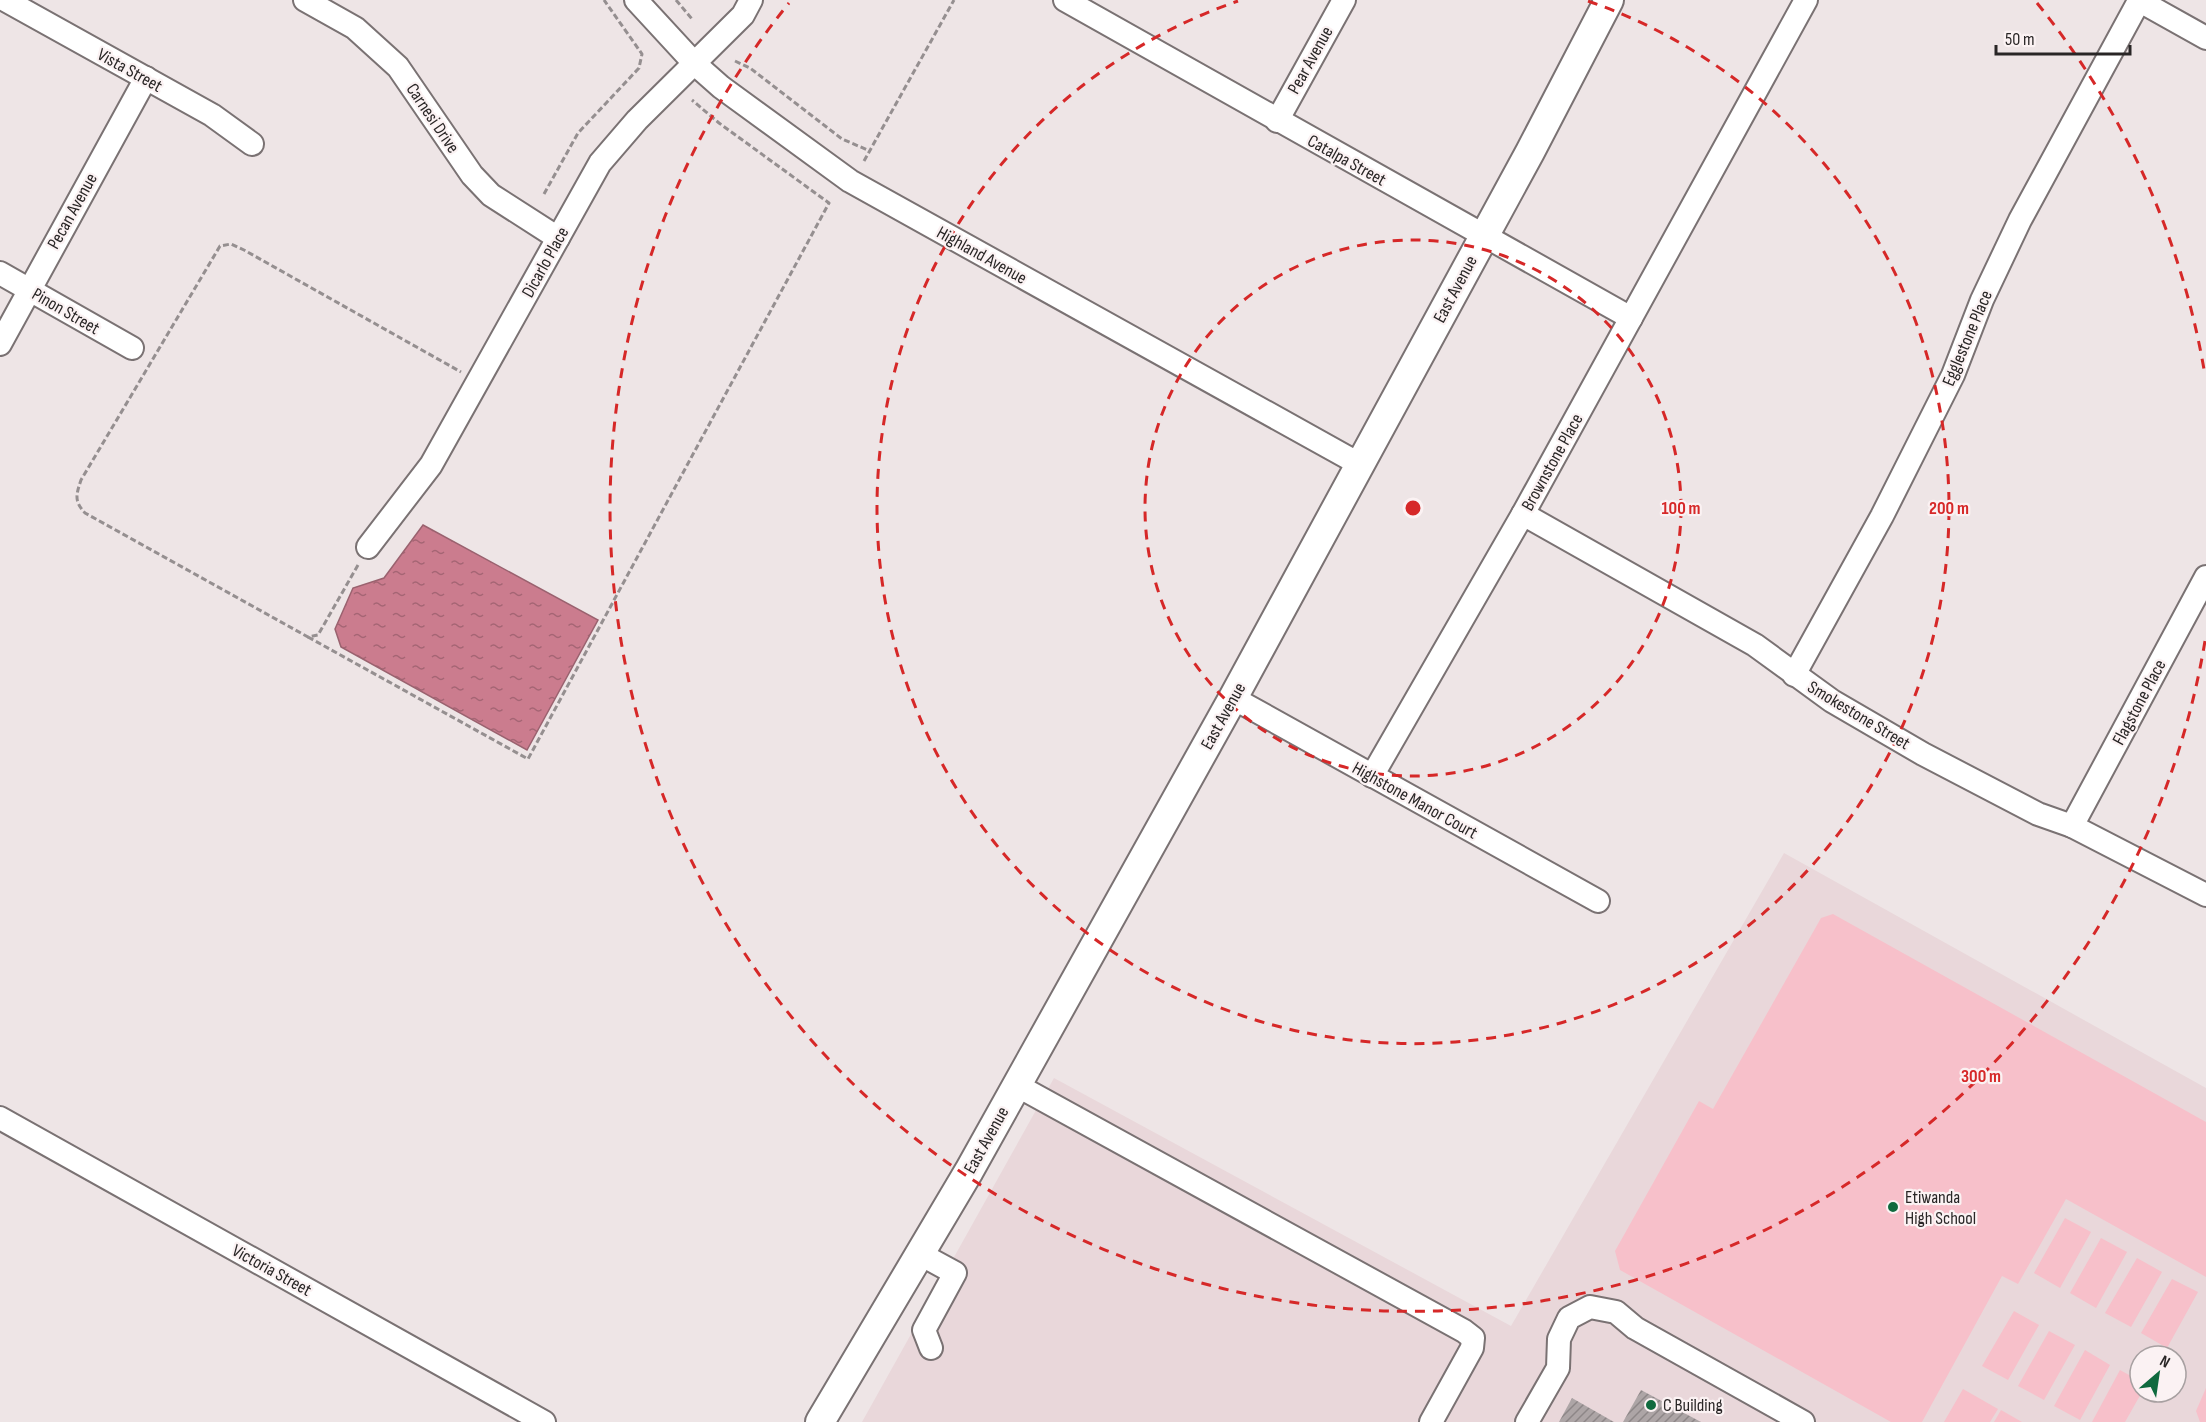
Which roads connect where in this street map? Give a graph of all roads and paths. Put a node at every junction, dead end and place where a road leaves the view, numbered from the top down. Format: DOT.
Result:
graph roads {
  1 [pos="5,0"];
  2 [pos="305,0"];
  3 [pos="604,0"];
  4 [pos="636,0"];
  5 [pos="676,0"];
  6 [pos="752,0"];
  7 [pos="954,0"];
  8 [pos="1065,0"];
  9 [pos="1344,0"];
  10 [pos="1609,0"];
  11 [pos="1806,0"];
  12 [pos="2138,0"];
  13 [pos="1090,6"];
  14 [pos="692,19"];
  15 [pos="2206,38"];
  16 [pos="735,61"];
  17 [pos="695,64"];
  18 [pos="146,78"];
  19 [pos="692,100"];
  20 [pos="1277,120"];
  21 [pos="252,144"];
  22 [pos="870,151"];
  23 [pos="864,161"];
  24 [pos="544,194"];
  25 [pos="1484,237"];
  26 [pos="558,238"];
  27 [pos="0,273"];
  28 [pos="29,290"];
  29 [pos="1631,318"];
  30 [pos="0,344"];
  31 [pos="132,348"];
  32 [pos="478,381"];
  33 [pos="1361,465"];
  34 [pos="1523,514"];
  35 [pos="368,547"];
  36 [pos="2206,577"];
  37 [pos="308,637"];
  38 [pos="1794,675"];
  39 [pos="1233,698"];
  40 [pos="1372,776"];
  41 [pos="2072,826"];
  42 [pos="2206,895"];
  43 [pos="1598,901"];
  44 [pos="1016,1085"];
  45 [pos="0,1118"];
  46 [pos="920,1254"];
  47 [pos="931,1348"];
  48 [pos="543,1422"];
  49 [pos="820,1422"];
  50 [pos="1431,1422"];
  51 [pos="1527,1422"];
  52 [pos="1803,1422"];
  1 -- 18 [label="street, Vista Street"];
  2 -- 26 [label="street, Carnesi Drive"];
  3 -- 24 [label="path"];
  4 -- 17 [label="street, Highland Avenue"];
  5 -- 14 [label="path"];
  6 -- 17 [label="street, Dicarlo Place"];
  7 -- 22 [label="path"];
  8 -- 13 [label="street, Catalpa Street"];
  9 -- 20 [label="street, Pear Avenue"];
  10 -- 25 [label="main road, East Avenue"];
  11 -- 29 [label="street, Brownstone Place"];
  12 -- 15 [label="street"];
  12 -- 38 [label="street, Egglestone Place"];
  13 -- 20 [label="street, Catalpa Street"];
  16 -- 22 [label="path"];
  17 -- 26 [label="street, Dicarlo Place"];
  17 -- 33 [label="street, Highland Avenue"];
  18 -- 21 [label="street, Vista Street"];
  18 -- 28 [label="street, Pecan Avenue"];
  19 -- 37 [label="path"];
  20 -- 25 [label="street, Catalpa Street"];
  22 -- 23 [label="path"];
  25 -- 29 [label="street, Catalpa Street"];
  25 -- 33 [label="main road, East Avenue"];
  26 -- 32 [label="street, Dicarlo Place"];
  27 -- 28 [label="street, Pinon Street"];
  28 -- 30 [label="street, Pecan Avenue"];
  28 -- 31 [label="street, Pinon Street"];
  29 -- 34 [label="street, Brownstone Place"];
  32 -- 35 [label="street, Dicarlo Place"];
  32 -- 37 [label="path"];
  33 -- 39 [label="main road, East Avenue"];
  34 -- 38 [label="street, Smokestone Street"];
  34 -- 40 [label="street, Brownstone Place"];
  35 -- 37 [label="path"];
  36 -- 41 [label="street, Flagstone Place"];
  38 -- 41 [label="street, Smokestone Street"];
  39 -- 40 [label="street, Highstone Manor Court"];
  39 -- 44 [label="main road, East Avenue"];
  40 -- 43 [label="street, Highstone Manor Court"];
  41 -- 42 [label="street, Smokestone Street"];
  44 -- 46 [label="main road, East Avenue"];
  44 -- 50 [label="street"];
  45 -- 48 [label="street, Victoria Street"];
  46 -- 47 [label="street"];
  46 -- 49 [label="main road, East Avenue"];
  51 -- 52 [label="street"];
}
